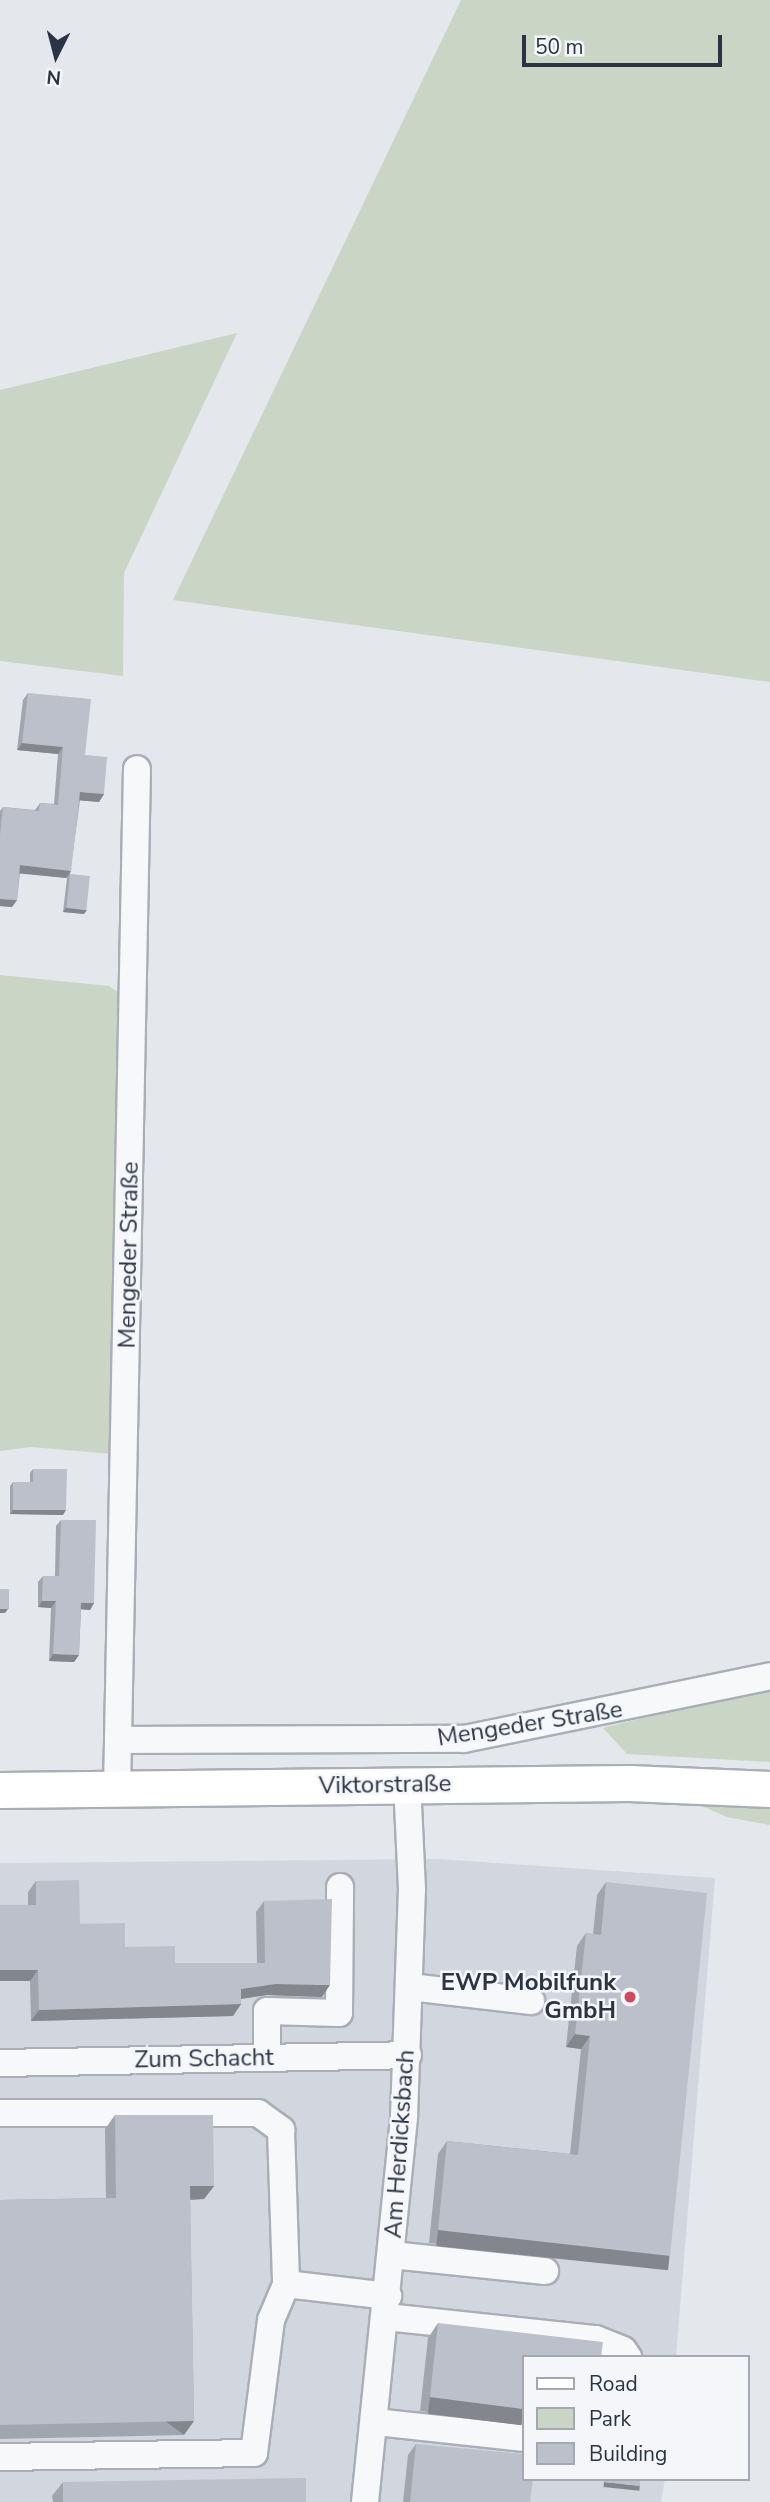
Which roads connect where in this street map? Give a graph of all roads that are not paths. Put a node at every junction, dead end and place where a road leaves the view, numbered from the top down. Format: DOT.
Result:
graph roads {
  1 [pos="136,769"];
  2 [pos="770,1676"];
  3 [pos="118,1740"];
  4 [pos="407,1784"];
  5 [pos="117,1788"];
  6 [pos="770,1789"];
  7 [pos="0,1790"];
  8 [pos="340,1887"];
  9 [pos="410,1987"];
  10 [pos="531,2001"];
  11 [pos="408,2055"];
  12 [pos="267,2058"];
  13 [pos="0,2063"];
  14 [pos="0,2113"];
  15 [pos="391,2255"];
  16 [pos="545,2271"];
  17 [pos="286,2284"];
  18 [pos="387,2306"];
  19 [pos="627,2355"];
  20 [pos="376,2422"];
  21 [pos="522,2438"];
  22 [pos="0,2457"];
  23 [pos="365,2502"];
  1 -- 3 [label="street, Mengeder Straße"];
  2 -- 3 [label="street, Mengeder Straße"];
  3 -- 5 [label="street, Mengeder Straße"];
  4 -- 5 [label="main road, Viktorstraße"];
  4 -- 6 [label="main road, Viktorstraße"];
  4 -- 9 [label="street, Am Herdicksbach"];
  5 -- 7 [label="main road, Viktorstraße"];
  8 -- 12 [label="street"];
  9 -- 10 [label="street"];
  9 -- 11 [label="street, Am Herdicksbach"];
  11 -- 12 [label="street, Zum Schacht"];
  11 -- 15 [label="street, Am Herdicksbach"];
  12 -- 13 [label="street, Zum Schacht"];
  14 -- 17 [label="street"];
  15 -- 16 [label="street"];
  15 -- 18 [label="street, Am Herdicksbach"];
  17 -- 18 [label="street"];
  17 -- 22 [label="street"];
  18 -- 19 [label="street"];
  18 -- 20 [label="street, Am Herdicksbach"];
  20 -- 21 [label="street"];
  20 -- 23 [label="street, Am Herdicksbach"];
}
